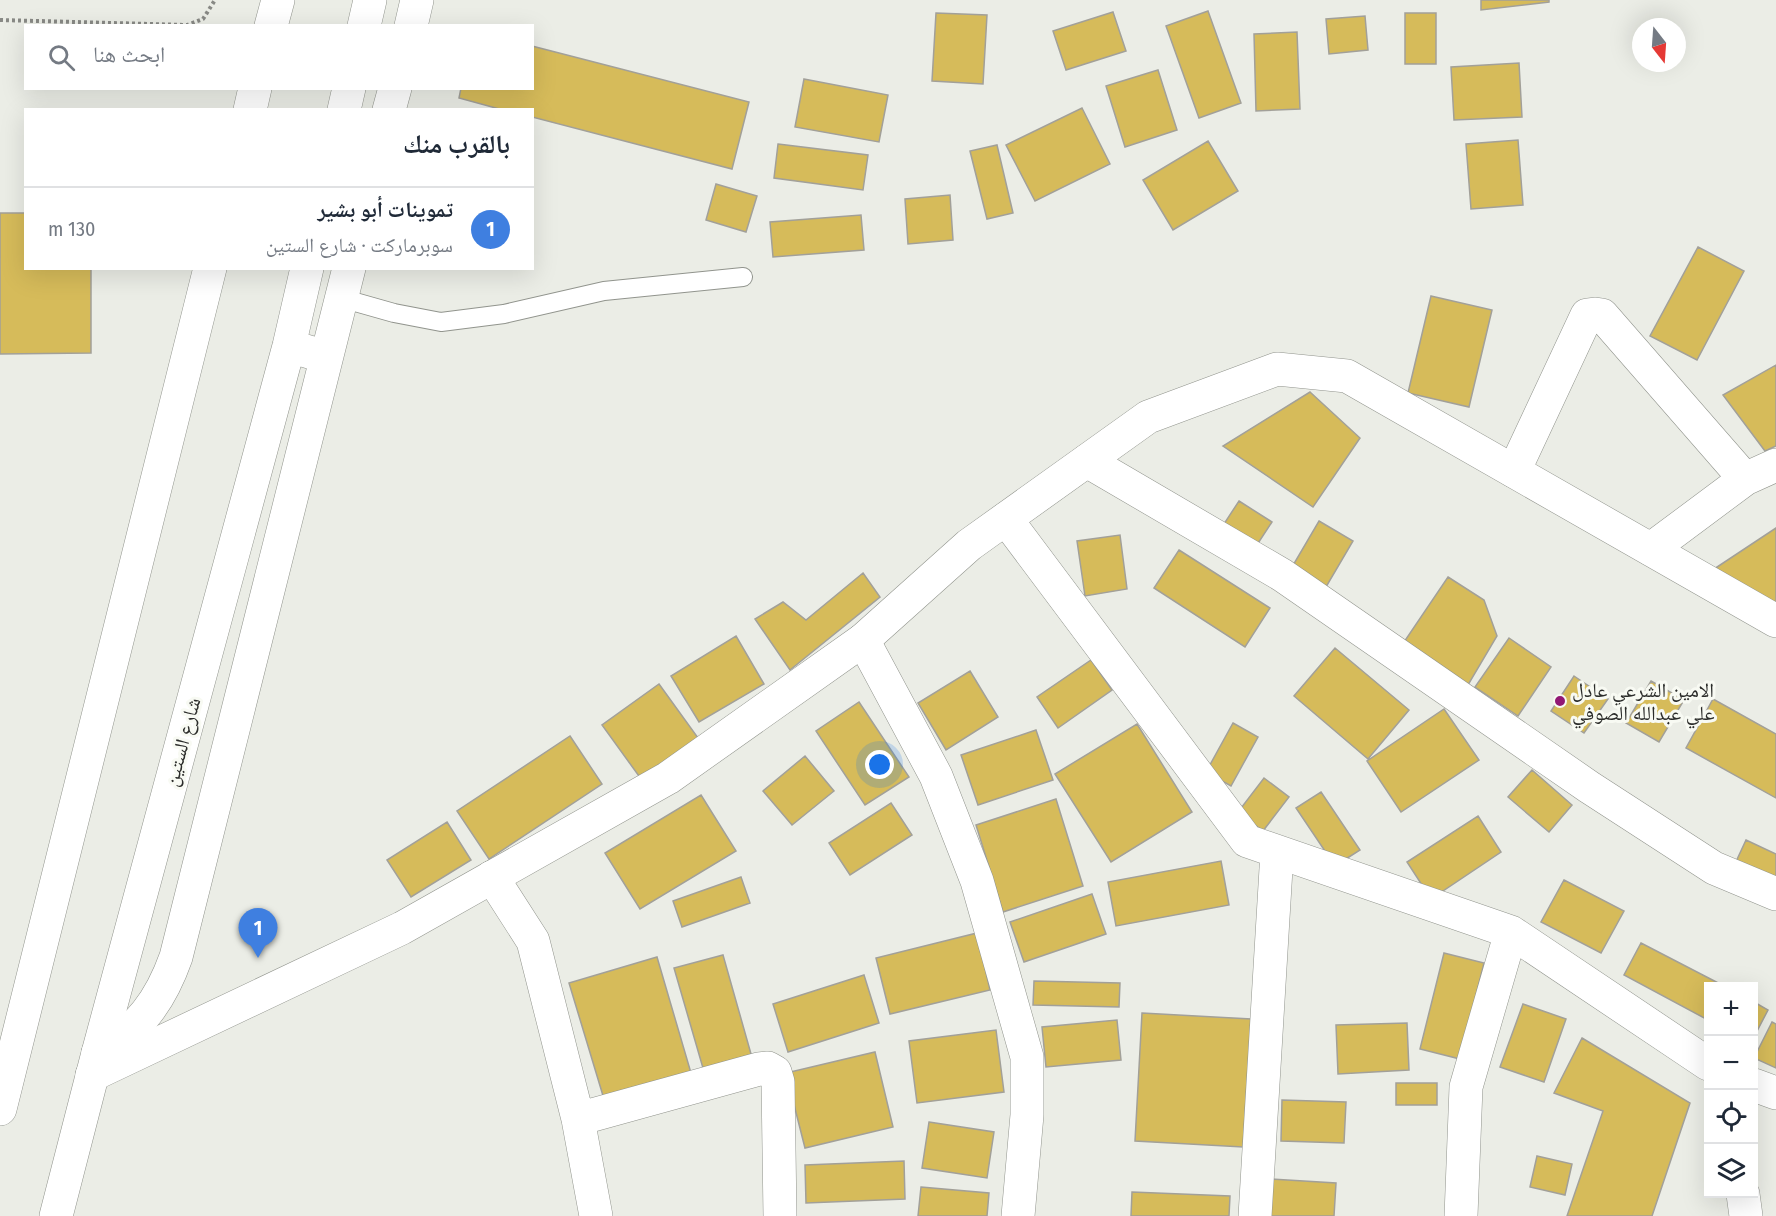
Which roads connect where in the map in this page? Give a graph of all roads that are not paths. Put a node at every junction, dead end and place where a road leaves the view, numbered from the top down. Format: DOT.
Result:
graph roads {
  1 [pos="370,0"];
  2 [pos="417,0"];
  3 [pos="364,24"];
  4 [pos="411,24"];
  5 [pos="255,90"];
  6 [pos="349,90"];
  7 [pos="394,90"];
  8 [pos="250,108"];
  9 [pos="344,108"];
  10 [pos="390,108"];
  11 [pos="210,270"];
  12 [pos="307,270"];
  13 [pos="743,278"];
  14 [pos="345,283"];
  15 [pos="289,346"];
  16 [pos="326,357"];
  17 [pos="1087,461"];
  18 [pos="1776,465"];
  19 [pos="1514,471"];
  20 [pos="1745,479"];
  21 [pos="1006,519"];
  22 [pos="1651,549"];
  23 [pos="1776,621"];
  24 [pos="863,640"];
  25 [pos="1277,852"];
  26 [pos="492,877"];
  27 [pos="1776,894"];
  28 [pos="1511,933"];
  29 [pos="1704,1061"];
  30 [pos="95,1064"];
  31 [pos="1758,1086"];
  32 [pos="1776,1093"];
  33 [pos="0,1109"];
  34 [pos="578,1119"];
  35 [pos="1744,1198"];
  36 [pos="56,1216"];
  37 [pos="596,1216"];
  38 [pos="780,1216"];
  39 [pos="1018,1216"];
  40 [pos="1255,1216"];
  41 [pos="1461,1216"];
  42 [pos="1746,1216"];
  1 -- 3 [label="main road"];
  2 -- 4 [label="main road"];
  5 -- 8 [label="main road"];
  6 -- 9 [label="main road"];
  7 -- 10 [label="main road"];
  11 -- 33 [label="main road"];
  12 -- 15 [label="main road, شارع الستين"];
  13 -- 14 [label="lane"];
  14 -- 16 [label="main road"];
  15 -- 16 [label="main road"];
  15 -- 30 [label="main road, شارع الستين"];
  16 -- 30 [label="main road"];
  17 -- 19 [label="main road"];
  17 -- 21 [label="main road"];
  17 -- 27 [label="main road"];
  18 -- 20 [label="main road"];
  19 -- 20 [label="main road"];
  19 -- 22 [label="main road"];
  20 -- 22 [label="main road"];
  21 -- 24 [label="main road"];
  21 -- 25 [label="main road"];
  22 -- 23 [label="main road"];
  24 -- 26 [label="main road"];
  24 -- 39 [label="main road"];
  25 -- 28 [label="main road"];
  25 -- 40 [label="main road"];
  26 -- 30 [label="main road"];
  26 -- 34 [label="main road"];
  28 -- 29 [label="main road"];
  28 -- 41 [label="main road"];
  30 -- 36 [label="main road, شارع الستين"];
  31 -- 32 [label="main road"];
  34 -- 37 [label="main road"];
  34 -- 38 [label="main road"];
  35 -- 42 [label="main road"];
}
